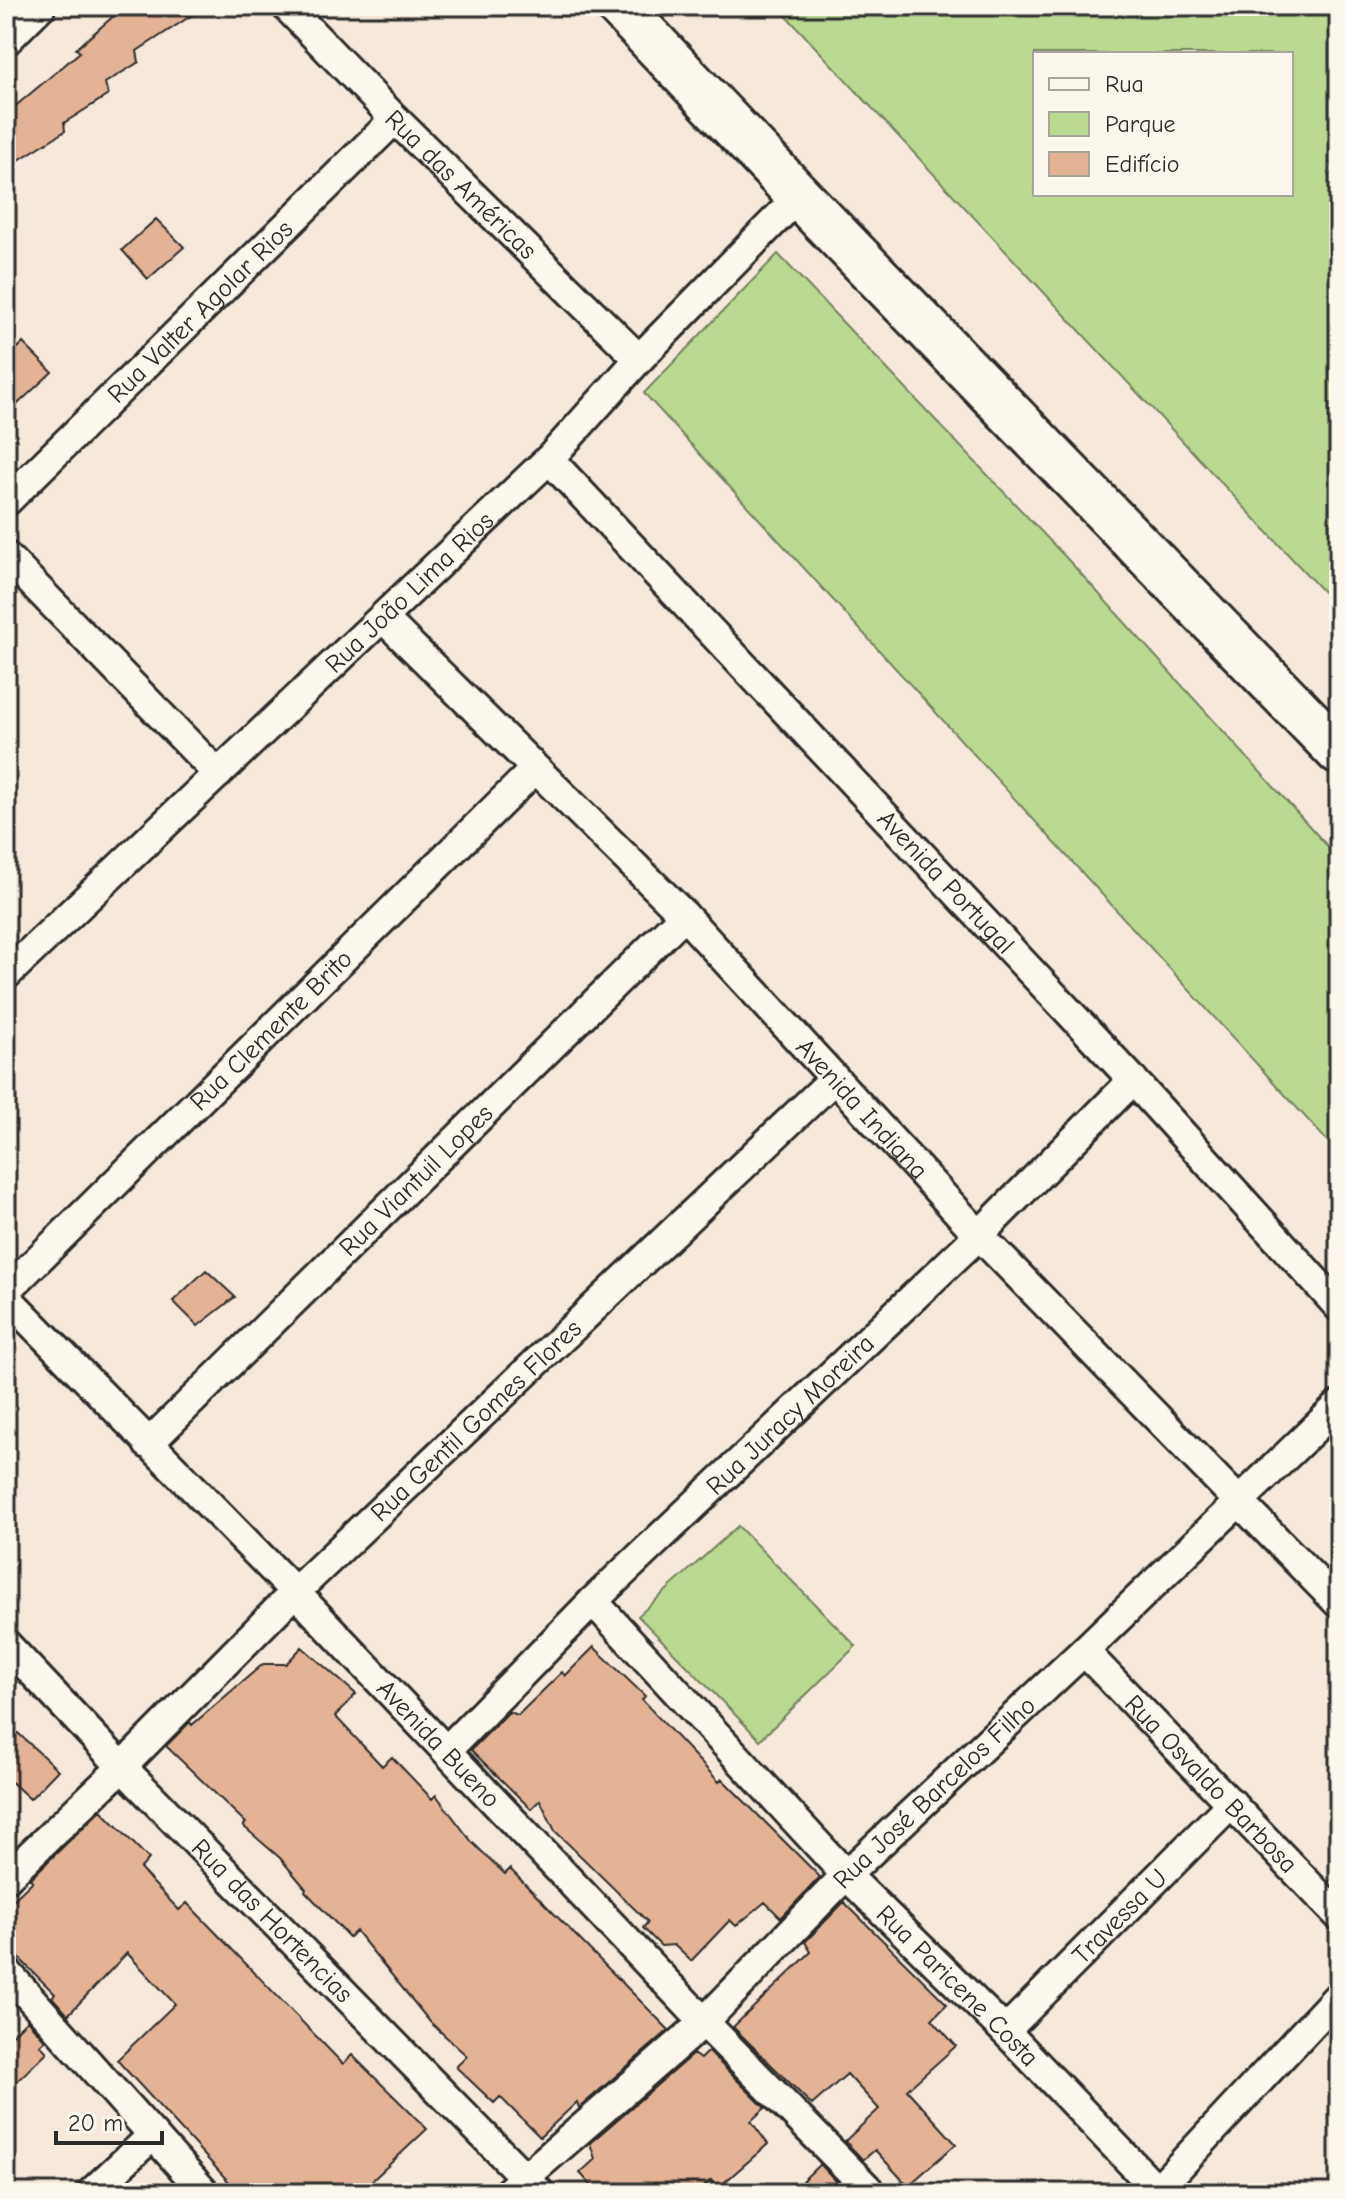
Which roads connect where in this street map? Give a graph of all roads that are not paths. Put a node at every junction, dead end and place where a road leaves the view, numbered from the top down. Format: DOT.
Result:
graph roads {
  1 [pos="41,6"];
  2 [pos="286,6"];
  3 [pos="619,6"];
  4 [pos="6,41"];
  5 [pos="395,119"];
  6 [pos="799,196"];
  7 [pos="639,359"];
  8 [pos="549,459"];
  9 [pos="6,502"];
  10 [pos="6,556"];
  11 [pos="383,618"];
  12 [pos="1339,752"];
  13 [pos="535,769"];
  14 [pos="218,774"];
  15 [pos="684,915"];
  16 [pos="6,975"];
  17 [pos="834,1079"];
  18 [pos="1133,1080"];
  19 [pos="979,1235"];
  20 [pos="6,1294"];
  21 [pos="1339,1307"];
  22 [pos="1339,1405"];
  23 [pos="148,1444"];
  24 [pos="1240,1501"];
  25 [pos="295,1592"];
  26 [pos="593,1601"];
  27 [pos="1339,1604"];
  28 [pos="6,1644"];
  29 [pos="1084,1651"];
  30 [pos="447,1750"];
  31 [pos="122,1767"];
  32 [pos="1232,1803"];
  33 [pos="846,1875"];
  34 [pos="6,1878"];
  35 [pos="1339,1916"];
  36 [pos="6,1971"];
  37 [pos="1339,1995"];
  38 [pos="704,2022"];
  39 [pos="1005,2031"];
  40 [pos="153,2135"];
  41 [pos="524,2187"];
  42 [pos="1158,2191"];
  43 [pos="91,2193"];
  44 [pos="205,2193"];
  45 [pos="872,2193"];
  1 -- 4 [label="street"];
  2 -- 5 [label="street, Rua das Américas"];
  3 -- 6 [label="main road"];
  5 -- 7 [label="street, Rua das Américas"];
  5 -- 9 [label="street, Rua Valter Agolar Rios"];
  6 -- 7 [label="street, Rua João Lima Rios"];
  6 -- 12 [label="main road"];
  7 -- 8 [label="street, Rua João Lima Rios"];
  8 -- 11 [label="street, Rua João Lima Rios"];
  8 -- 18 [label="street, Avenida Portugal"];
  10 -- 14 [label="street"];
  11 -- 13 [label="street, Avenida Indiana"];
  11 -- 14 [label="street, Rua João Lima Rios"];
  13 -- 15 [label="street, Avenida Indiana"];
  13 -- 20 [label="street, Rua Clemente Brito"];
  14 -- 16 [label="street, Rua João Lima Rios"];
  15 -- 17 [label="street, Avenida Indiana"];
  15 -- 23 [label="street, Rua Viantuil Lopes"];
  17 -- 19 [label="street, Avenida Indiana"];
  17 -- 25 [label="street, Rua Gentil Gomes Flores"];
  18 -- 19 [label="street, Rua Juracy Moreira"];
  18 -- 21 [label="street, Avenida Portugal"];
  19 -- 24 [label="street, Avenida Indiana"];
  19 -- 26 [label="street, Rua Juracy Moreira"];
  20 -- 23 [label="street, Avenida Bueno"];
  22 -- 24 [label="street, Rua José Barcelos Filho"];
  23 -- 25 [label="street, Avenida Bueno"];
  24 -- 27 [label="street, Avenida Indiana"];
  24 -- 29 [label="street, Rua José Barcelos Filho"];
  25 -- 30 [label="street, Avenida Bueno"];
  25 -- 31 [label="street, Rua Gentil Gomes Flores"];
  26 -- 30 [label="street, Rua Juracy Moreira"];
  26 -- 33 [label="street, Rua Paricene Costa"];
  28 -- 31 [label="street, Rua das Hortencias"];
  29 -- 32 [label="street, Rua Osvaldo Barbosa"];
  29 -- 33 [label="street, Rua José Barcelos Filho"];
  30 -- 38 [label="street, Avenida Bueno"];
  31 -- 34 [label="street, Rua Gentil Gomes Flores"];
  31 -- 41 [label="street, Rua das Hortencias"];
  32 -- 35 [label="street, Rua Osvaldo Barbosa"];
  32 -- 39 [label="street, Travessa U"];
  33 -- 38 [label="street, Rua José Barcelos Filho"];
  33 -- 39 [label="street, Rua Paricene Costa"];
  36 -- 40 [label="street"];
  37 -- 42 [label="street"];
  38 -- 41 [label="street, Rua José Barcelos Filho"];
  38 -- 45 [label="street, Avenida Bueno"];
  39 -- 42 [label="street, Rua Paricene Costa"];
  40 -- 43 [label="street"];
  40 -- 44 [label="street"];
}
